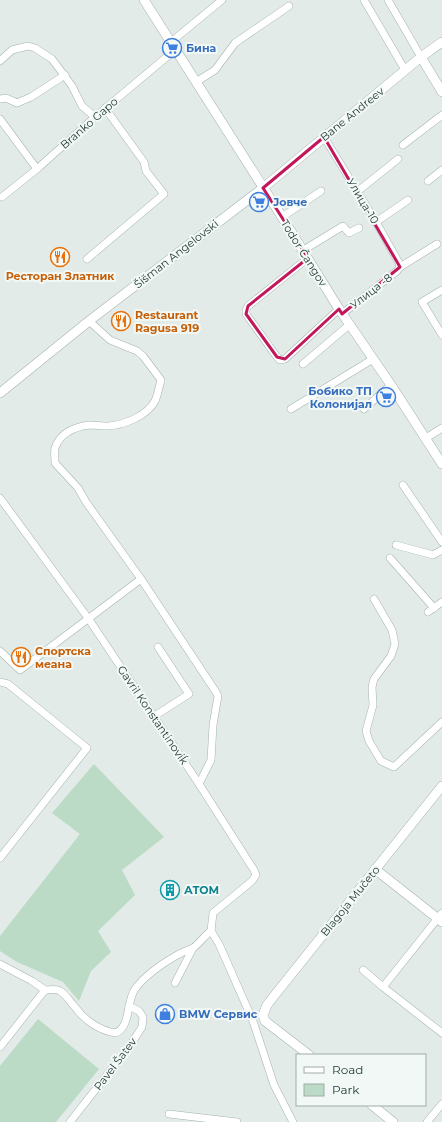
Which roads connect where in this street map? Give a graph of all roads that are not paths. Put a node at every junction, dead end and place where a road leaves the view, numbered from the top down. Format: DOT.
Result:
graph roads {
  1 [pos="144,0"];
  2 [pos="222,0"];
  3 [pos="364,0"];
  4 [pos="388,0"];
  5 [pos="289,6"];
  6 [pos="442,42"];
  7 [pos="173,46"];
  8 [pos="421,57"];
  9 [pos="0,61"];
  10 [pos="405,70"];
  11 [pos="65,75"];
  12 [pos="196,82"];
  13 [pos="442,92"];
  14 [pos="0,99"];
  15 [pos="105,108"];
  16 [pos="442,116"];
  17 [pos="94,117"];
  18 [pos="0,119"];
  19 [pos="324,137"];
  20 [pos="403,145"];
  21 [pos="398,159"];
  22 [pos="37,169"];
  23 [pos="442,170"];
  24 [pos="428,181"];
  25 [pos="263,188"];
  26 [pos="321,191"];
  27 [pos="358,191"];
  28 [pos="2,197"];
  29 [pos="408,200"];
  30 [pos="282,217"];
  31 [pos="376,222"];
  32 [pos="359,228"];
  33 [pos="437,244"];
  34 [pos="305,254"];
  35 [pos="87,260"];
  36 [pos="400,267"];
  37 [pos="442,290"];
  38 [pos="340,312"];
  39 [pos="90,321"];
  40 [pos="349,325"];
  41 [pos="442,335"];
  42 [pos="373,358"];
  43 [pos="303,364"];
  44 [pos="391,384"];
  45 [pos="0,393"];
  46 [pos="291,409"];
  47 [pos="364,409"];
  48 [pos="442,428"];
  49 [pos="426,438"];
  50 [pos="442,464"];
  51 [pos="403,485"];
  52 [pos="0,498"];
  53 [pos="442,542"];
  54 [pos="396,545"];
  55 [pos="442,550"];
  56 [pos="390,558"];
  57 [pos="141,579"];
  58 [pos="374,599"];
  59 [pos="442,602"];
  60 [pos="88,618"];
  61 [pos="158,647"];
  62 [pos="0,651"];
  63 [pos="0,682"];
  64 [pos="153,717"];
  65 [pos="442,722"];
  66 [pos="199,784"];
  67 [pos="442,786"];
  68 [pos="0,858"];
  69 [pos="375,869"];
  70 [pos="441,918"];
  71 [pos="211,931"];
  72 [pos="193,948"];
  73 [pos="0,964"];
  74 [pos="363,970"];
  75 [pos="175,983"];
  76 [pos="383,987"];
  77 [pos="45,990"];
  78 [pos="128,1006"];
  79 [pos="442,1033"];
  80 [pos="0,1046"];
  81 [pos="308,1054"];
  82 [pos="442,1104"];
  83 [pos="373,1106"];
  84 [pos="169,1114"];
  85 [pos="70,1122"];
  86 [pos="237,1122"];
  87 [pos="293,1122"];
  88 [pos="393,1122"];
  89 [pos="427,1122"];
  1 -- 7 [label="street, Todor Čangov"];
  2 -- 7 [label="street, Branko Gapo"];
  3 -- 10 [label="street"];
  4 -- 8 [label="street"];
  5 -- 12 [label="street"];
  6 -- 8 [label="street, Bane Andreev"];
  7 -- 12 [label="street, Todor Čangov"];
  7 -- 15 [label="street, Branko Gapo"];
  8 -- 10 [label="street, Bane Andreev"];
  8 -- 13 [label="street"];
  9 -- 11 [label="street"];
  10 -- 19 [label="street, Bane Andreev"];
  11 -- 14 [label="street"];
  11 -- 17 [label="street"];
  12 -- 25 [label="street, Todor Čangov"];
  15 -- 17 [label="street, Branko Gapo"];
  15 -- 35 [label="street"];
  16 -- 20 [label="street"];
  17 -- 22 [label="street, Branko Gapo"];
  18 -- 22 [label="street"];
  19 -- 25 [label="street, Bane Andreev"];
  19 -- 27 [label="street, Улица-10"];
  21 -- 27 [label="street"];
  22 -- 28 [label="street, Branko Gapo"];
  23 -- 24 [label="street"];
  25 -- 30 [label="street, Todor Čangov"];
  25 -- 39 [label="street, Šišman Angelovski"];
  26 -- 30 [label="street"];
  27 -- 31 [label="street, Улица-10"];
  29 -- 31 [label="street"];
  30 -- 34 [label="street, Todor Čangov"];
  31 -- 36 [label="street, Улица-10"];
  32 -- 34 [label="street"];
  33 -- 36 [label="street, Улица -8"];
  34 -- 38 [label="street, Todor Čangov"];
  34 -- 38 [label="street, Улица -8"];
  36 -- 38 [label="street, Улица -8"];
  37 -- 41 [label="street"];
  38 -- 40 [label="street, Todor Čangov"];
  39 -- 45 [label="street, Šišman Angelovski"];
  39 -- 57 [label="street"];
  40 -- 42 [label="street, Todor Čangov"];
  40 -- 43 [label="street"];
  42 -- 44 [label="street, Todor Čangov"];
  42 -- 46 [label="street"];
  44 -- 47 [label="street"];
  44 -- 49 [label="street, Todor Čangov"];
  48 -- 49 [label="street"];
  49 -- 50 [label="street, Todor Čangov"];
  51 -- 53 [label="street"];
  52 -- 60 [label="street, Gavril Konstantinoviḱ"];
  54 -- 55 [label="street"];
  56 -- 59 [label="street"];
  57 -- 60 [label="street"];
  57 -- 66 [label="street"];
  58 -- 65 [label="street"];
  60 -- 62 [label="street"];
  60 -- 64 [label="street, Gavril Konstantinoviḱ"];
  61 -- 64 [label="street"];
  63 -- 68 [label="street"];
  64 -- 66 [label="street, Gavril Konstantinoviḱ"];
  66 -- 71 [label="street, Gavril Konstantinoviḱ"];
  67 -- 69 [label="street, Blagoja Mučeto"];
  69 -- 70 [label="street"];
  69 -- 81 [label="street, Blagoja Mučeto"];
  70 -- 76 [label="street"];
  71 -- 72 [label="street"];
  71 -- 87 [label="street"];
  72 -- 75 [label="street"];
  72 -- 78 [label="street"];
  73 -- 77 [label="street"];
  74 -- 76 [label="street"];
  76 -- 79 [label="street"];
  77 -- 78 [label="street"];
  77 -- 80 [label="street"];
  78 -- 85 [label="street, Pavel Šatev"];
  82 -- 89 [label="street"];
  83 -- 88 [label="street"];
  84 -- 86 [label="street"];
}
